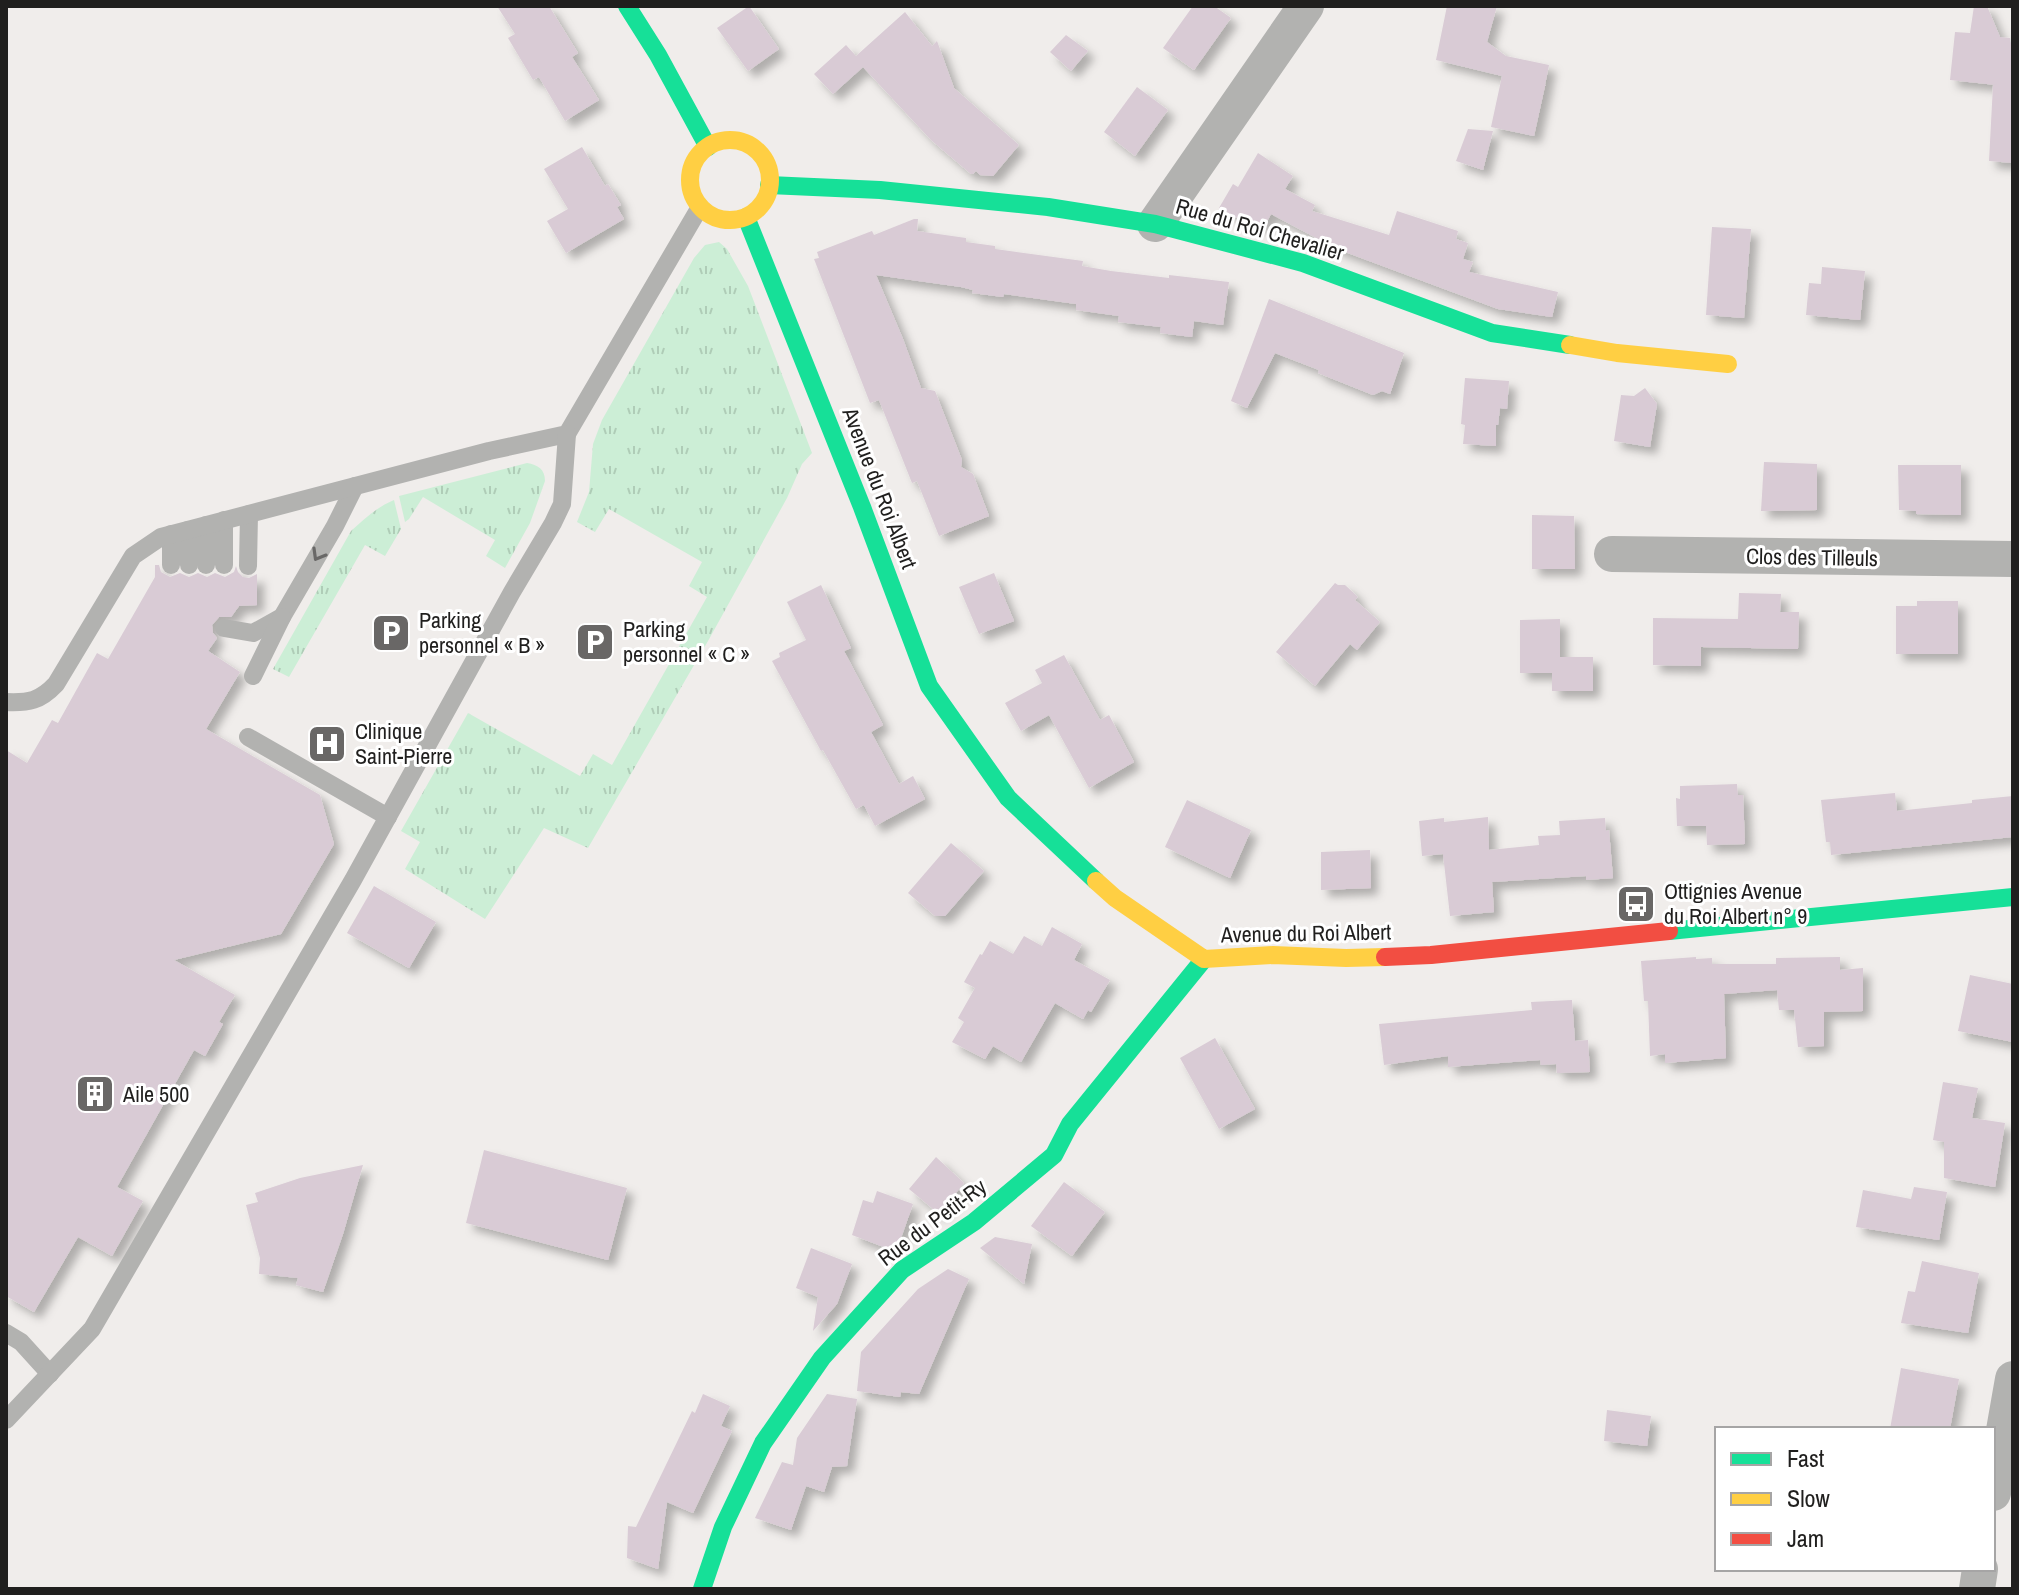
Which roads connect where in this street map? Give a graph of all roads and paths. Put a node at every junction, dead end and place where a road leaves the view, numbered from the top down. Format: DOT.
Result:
graph roads {
  1 [pos="627,6"];
  2 [pos="1306,6"];
  3 [pos="708,147"];
  4 [pos="769,185"];
  5 [pos="700,207"];
  6 [pos="746,217"];
  7 [pos="1155,224"];
  8 [pos="1728,364"];
  9 [pos="567,434"];
  10 [pos="355,486"];
  11 [pos="249,514"];
  12 [pos="197,527"];
  13 [pos="1612,554"];
  14 [pos="2013,559"];
  15 [pos="248,566"];
  16 [pos="282,617"];
  17 [pos="224,628"];
  18 [pos="253,676"];
  19 [pos="6,702"];
  20 [pos="248,737"];
  21 [pos="388,817"];
  22 [pos="2013,897"];
  23 [pos="1204,959"];
  24 [pos="6,1333"];
  25 [pos="50,1374"];
  26 [pos="2013,1379"];
  27 [pos="6,1420"];
  28 [pos="1995,1482"];
  29 [pos="702,1589"];
  1 -- 3 [label="main road"];
  2 -- 7 [label="street"];
  3 -- 4 [label="main road"];
  3 -- 5 [label="main road"];
  4 -- 6 [label="main road"];
  4 -- 7 [label="main road, Rue du Roi Chevalier"];
  5 -- 6 [label="main road"];
  5 -- 9 [label="lane"];
  6 -- 23 [label="main road, Avenue du Roi Albert"];
  7 -- 8 [label="main road, Rue du Roi Chevalier"];
  9 -- 10 [label="lane"];
  9 -- 21 [label="lane"];
  10 -- 11 [label="lane"];
  10 -- 16 [label="lane, one-way"];
  11 -- 12 [label="lane"];
  11 -- 15 [label="lane"];
  12 -- 12 [label="lane"];
  12 -- 19 [label="lane"];
  13 -- 14 [label="street, Clos des Tilleuls"];
  16 -- 17 [label="lane"];
  16 -- 18 [label="lane"];
  20 -- 21 [label="lane"];
  21 -- 25 [label="lane"];
  22 -- 23 [label="main road, Avenue du Roi Albert"];
  23 -- 29 [label="main road, Rue du Petit-Ry"];
  24 -- 25 [label="lane"];
  25 -- 27 [label="lane"];
  26 -- 28 [label="street"];
}
